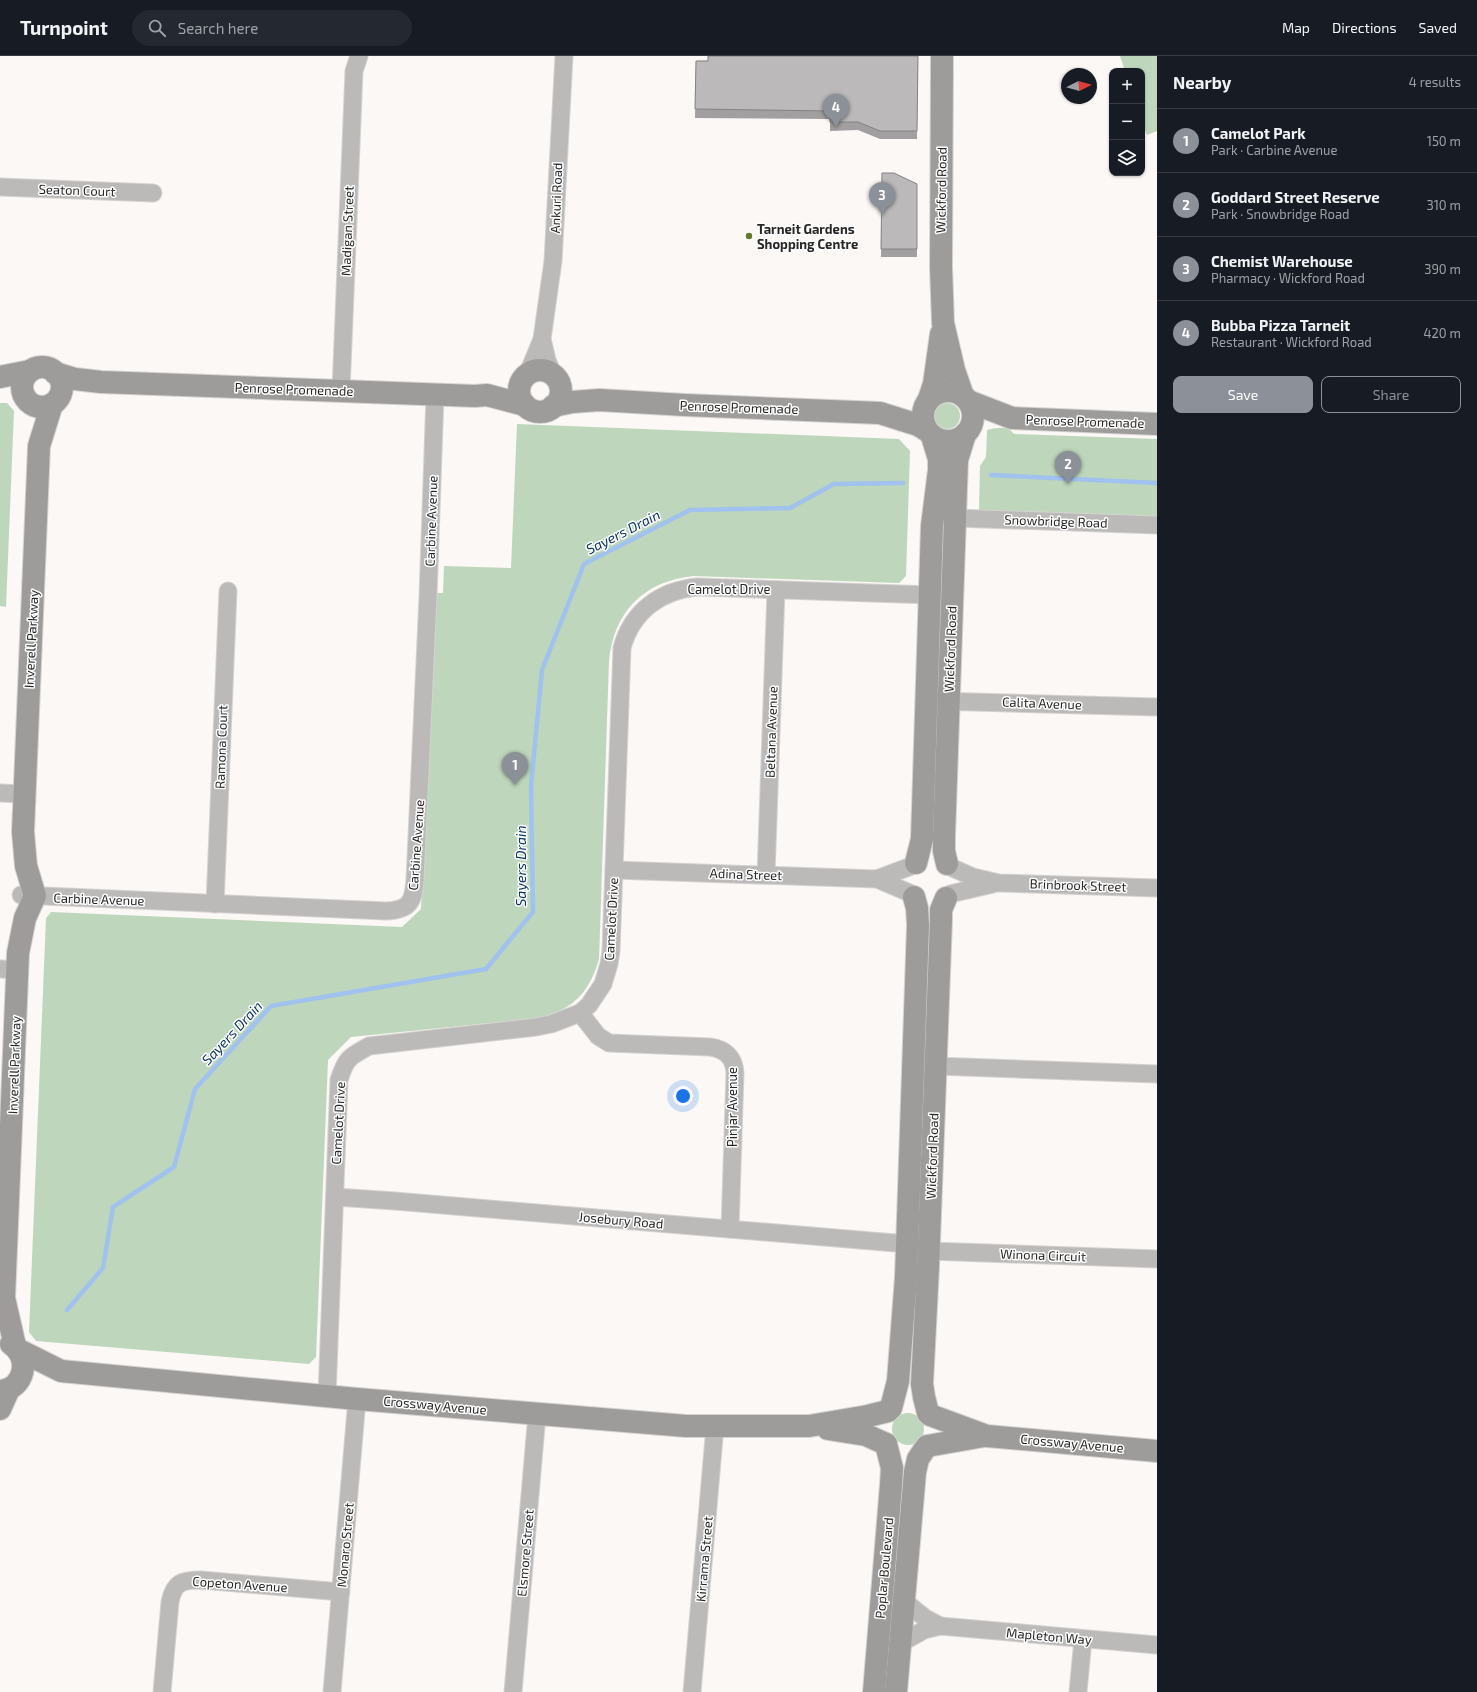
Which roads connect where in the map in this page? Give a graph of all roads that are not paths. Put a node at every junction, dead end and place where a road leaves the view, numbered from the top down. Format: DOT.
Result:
graph roads {
  1 [pos="564,56"];
  2 [pos="942,56"];
  3 [pos="354,61"];
  4 [pos="0,187"];
  5 [pos="153,193"];
  6 [pos="942,323"];
  7 [pos="542,339"];
  8 [pos="30,371"];
  9 [pos="55,373"];
  10 [pos="526,375"];
  11 [pos="0,376"];
  12 [pos="554,376"];
  13 [pos="101,382"];
  14 [pos="0,387"];
  15 [pos="340,391"];
  16 [pos="434,395"];
  17 [pos="487,395"];
  18 [pos="929,399"];
  19 [pos="966,399"];
  20 [pos="27,400"];
  21 [pos="599,400"];
  22 [pos="55,401"];
  23 [pos="525,405"];
  24 [pos="553,406"];
  25 [pos="880,413"];
  26 [pos="1012,418"];
  27 [pos="1157,424"];
  28 [pos="929,433"];
  29 [pos="966,434"];
  30 [pos="39,446"];
  31 [pos="954,518"];
  32 [pos="1157,525"];
  33 [pos="776,590"];
  34 [pos="228,591"];
  35 [pos="930,595"];
  36 [pos="948,700"];
  37 [pos="926,701"];
  38 [pos="1157,707"];
  39 [pos="0,793"];
  40 [pos="25,794"];
  41 [pos="915,864"];
  42 [pos="948,865"];
  43 [pos="614,870"];
  44 [pos="766,875"];
  45 [pos="877,879"];
  46 [pos="999,883"];
  47 [pos="1157,888"];
  48 [pos="28,896"];
  49 [pos="913,896"];
  50 [pos="948,896"];
  51 [pos="215,904"];
  52 [pos="12,964"];
  53 [pos="580,1013"];
  54 [pos="914,1066"];
  55 [pos="936,1066"];
  56 [pos="1157,1074"];
  57 [pos="5,1166"];
  58 [pos="335,1197"];
  59 [pos="730,1229"];
  60 [pos="907,1244"];
  61 [pos="929,1251"];
  62 [pos="1157,1259"];
  63 [pos="2,1302"];
  64 [pos="11,1345"];
  65 [pos="61,1371"];
  66 [pos="7,1389"];
  67 [pos="327,1396"];
  68 [pos="357,1399"];
  69 [pos="0,1409"];
  70 [pos="890,1409"];
  71 [pos="537,1414"];
  72 [pos="929,1414"];
  73 [pos="715,1426"];
  74 [pos="809,1426"];
  75 [pos="987,1436"];
  76 [pos="886,1444"];
  77 [pos="925,1448"];
  78 [pos="1157,1451"];
  79 [pos="341,1592"];
  80 [pos="904,1601"];
  81 [pos="940,1626"];
  82 [pos="1083,1639"];
  83 [pos="901,1642"];
  84 [pos="1157,1645"];
  85 [pos="162,1692"];
  86 [pos="332,1692"];
  87 [pos="513,1692"];
  88 [pos="692,1692"];
  89 [pos="874,1692"];
  90 [pos="896,1692"];
  91 [pos="1078,1692"];
  1 -- 7 [label="street, Ankuri Road"];
  2 -- 6 [label="street, Wickford Road"];
  3 -- 15 [label="street, Madigan Street"];
  4 -- 5 [label="street, Seaton Court"];
  6 -- 18 [label="street, Wickford Road"];
  6 -- 19 [label="street, Wickford Road"];
  7 -- 10 [label="street, Ankuri Road"];
  7 -- 12 [label="street, Ankuri Road"];
  8 -- 9 [label="street"];
  8 -- 11 [label="street"];
  8 -- 20 [label="street"];
  9 -- 13 [label="street, Penrose Promenade"];
  9 -- 22 [label="street"];
  10 -- 12 [label="street"];
  10 -- 17 [label="street, Penrose Promenade"];
  10 -- 23 [label="street"];
  12 -- 21 [label="street, Penrose Promenade"];
  12 -- 24 [label="street"];
  13 -- 15 [label="street, Penrose Promenade"];
  13 -- 22 [label="street, Penrose Promenade"];
  14 -- 20 [label="street"];
  15 -- 16 [label="street, Penrose Promenade"];
  16 -- 17 [label="street, Penrose Promenade"];
  16 -- 51 [label="street, Carbine Avenue"];
  17 -- 23 [label="street, Penrose Promenade"];
  18 -- 19 [label="street"];
  18 -- 25 [label="street, Penrose Promenade"];
  18 -- 28 [label="street"];
  19 -- 26 [label="street, Penrose Promenade"];
  19 -- 29 [label="street"];
  20 -- 22 [label="street"];
  20 -- 30 [label="street, Inverell Parkway"];
  21 -- 24 [label="street, Penrose Promenade"];
  21 -- 25 [label="street, Penrose Promenade"];
  22 -- 30 [label="street, Inverell Parkway"];
  23 -- 24 [label="street"];
  25 -- 28 [label="street, Penrose Promenade"];
  26 -- 27 [label="street, Penrose Promenade"];
  26 -- 29 [label="street, Penrose Promenade"];
  28 -- 29 [label="street"];
  28 -- 35 [label="street, Wickford Road"];
  29 -- 31 [label="street, Wickford Road"];
  30 -- 40 [label="street, Inverell Parkway"];
  31 -- 32 [label="street, Snowbridge Road"];
  31 -- 36 [label="street, Wickford Road"];
  33 -- 35 [label="street, Camelot Drive"];
  33 -- 43 [label="street, Camelot Drive"];
  33 -- 44 [label="street, Beltana Avenue"];
  34 -- 51 [label="street, Ramona Court"];
  35 -- 37 [label="street, Wickford Road"];
  36 -- 37 [label="street, Calita Avenue"];
  36 -- 38 [label="street, Calita Avenue"];
  36 -- 42 [label="street, Wickford Road"];
  37 -- 41 [label="street, Wickford Road"];
  39 -- 40 [label="street"];
  40 -- 48 [label="street, Inverell Parkway"];
  41 -- 42 [label="street"];
  41 -- 45 [label="street, Adina Street"];
  41 -- 49 [label="street"];
  42 -- 46 [label="street, Brinbrook Street"];
  42 -- 50 [label="street"];
  43 -- 44 [label="street, Adina Street"];
  43 -- 53 [label="street, Camelot Drive"];
  44 -- 45 [label="street, Adina Street"];
  45 -- 49 [label="street, Adina Street"];
  46 -- 47 [label="street, Brinbrook Street"];
  46 -- 50 [label="street, Brinbrook Street"];
  48 -- 51 [label="street, Carbine Avenue"];
  48 -- 52 [label="street, Inverell Parkway"];
  49 -- 50 [label="street"];
  49 -- 54 [label="street, Wickford Road"];
  50 -- 55 [label="street, Wickford Road"];
  52 -- 57 [label="street, Inverell Parkway"];
  53 -- 58 [label="street, Camelot Drive"];
  53 -- 59 [label="street, Pinjar Avenue"];
  54 -- 55 [label="street"];
  54 -- 60 [label="street, Wickford Road"];
  55 -- 56 [label="street"];
  55 -- 61 [label="street, Wickford Road"];
  57 -- 63 [label="street, Inverell Parkway"];
  58 -- 59 [label="street, Josebury Road"];
  58 -- 67 [label="street, Camelot Drive"];
  59 -- 60 [label="street, Josebury Road"];
  60 -- 70 [label="street, Wickford Road"];
  61 -- 62 [label="street, Winona Circuit"];
  61 -- 72 [label="street, Wickford Road"];
  63 -- 64 [label="street, Inverell Parkway"];
  64 -- 65 [label="street, Crossway Avenue"];
  64 -- 66 [label="street, Inverell Parkway"];
  65 -- 66 [label="street, Crossway Avenue"];
  65 -- 67 [label="street, Crossway Avenue"];
  66 -- 69 [label="street"];
  67 -- 68 [label="street, Crossway Avenue"];
  68 -- 71 [label="street, Crossway Avenue"];
  68 -- 79 [label="street, Monaro Street"];
  70 -- 72 [label="street"];
  70 -- 74 [label="street, Crossway Avenue"];
  70 -- 76 [label="street"];
  71 -- 73 [label="street, Crossway Avenue"];
  71 -- 87 [label="street, Elsmore Street"];
  72 -- 75 [label="street, Crossway Avenue"];
  72 -- 77 [label="street"];
  73 -- 74 [label="street, Crossway Avenue"];
  73 -- 88 [label="street, Kirrama Street"];
  74 -- 76 [label="street, Crossway Avenue"];
  75 -- 77 [label="street, Crossway Avenue"];
  75 -- 78 [label="street, Crossway Avenue"];
  76 -- 77 [label="street"];
  76 -- 89 [label="street, Poplar Boulevard"];
  77 -- 80 [label="street, Poplar Boulevard"];
  79 -- 85 [label="street, Copeton Avenue"];
  79 -- 86 [label="street, Monaro Street"];
  80 -- 81 [label="street, Mapleton Way"];
  80 -- 83 [label="street, Poplar Boulevard"];
  81 -- 82 [label="street, Mapleton Way"];
  81 -- 83 [label="street, Mapleton Way"];
  82 -- 84 [label="street, Mapleton Way"];
  82 -- 91 [label="street"];
  83 -- 90 [label="street, Poplar Boulevard"];
}
